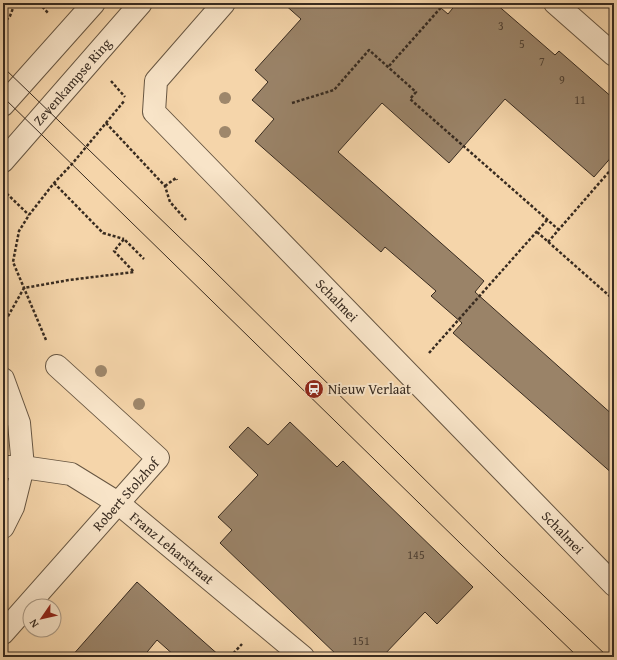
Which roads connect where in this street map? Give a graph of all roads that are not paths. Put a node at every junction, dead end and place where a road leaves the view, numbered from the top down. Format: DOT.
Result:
graph roads {
  1 [pos="94,3"];
  2 [pos="141,3"];
  3 [pos="224,3"];
  4 [pos="555,3"];
  5 [pos="614,55"];
  6 [pos="3,105"];
  7 [pos="3,161"];
  8 [pos="57,366"];
  9 [pos="3,379"];
  10 [pos="13,467"];
  11 [pos="118,503"];
  12 [pos="3,527"];
  13 [pos="614,585"];
  14 [pos="3,633"];
  15 [pos="303,657"];
  1 -- 6 [label="street"];
  2 -- 7 [label="street, Zevenkampse Ring"];
  3 -- 13 [label="street, Schalmei"];
  4 -- 5 [label="street"];
  8 -- 11 [label="street, Robert Stolzhof"];
  9 -- 10 [label="street"];
  10 -- 11 [label="street, Franz Leharstraat"];
  10 -- 12 [label="street"];
  11 -- 14 [label="street, Robert Stolzhof"];
  11 -- 15 [label="street, Franz Leharstraat"];
}
